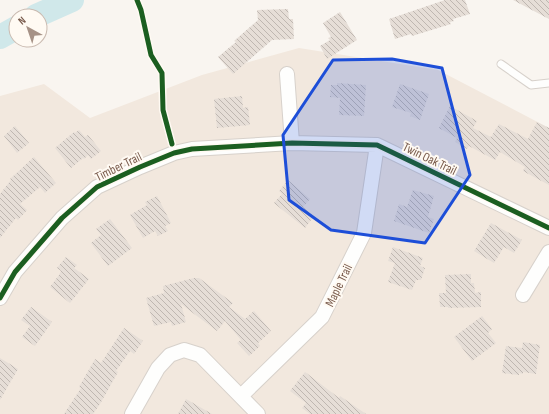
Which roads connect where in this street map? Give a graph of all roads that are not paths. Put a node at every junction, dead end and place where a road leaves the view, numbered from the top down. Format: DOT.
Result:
graph roads {
  1 [pos="501,64"];
  2 [pos="287,74"];
  3 [pos="549,83"];
  4 [pos="292,143"];
  5 [pos="377,145"];
  6 [pos="549,228"];
  7 [pos="549,252"];
  8 [pos="523,295"];
  9 [pos="0,298"];
  10 [pos="242,396"];
  11 [pos="132,414"];
  12 [pos="258,414"];
  1 -- 3 [label="lane"];
  2 -- 4 [label="street"];
  4 -- 5 [label="street, Twin Oak Trail"];
  4 -- 9 [label="street, Timber Trail"];
  5 -- 6 [label="street, Twin Oak Trail"];
  5 -- 10 [label="street, Maple Trail"];
  7 -- 8 [label="street"];
  10 -- 11 [label="street"];
  10 -- 12 [label="street"];
}
